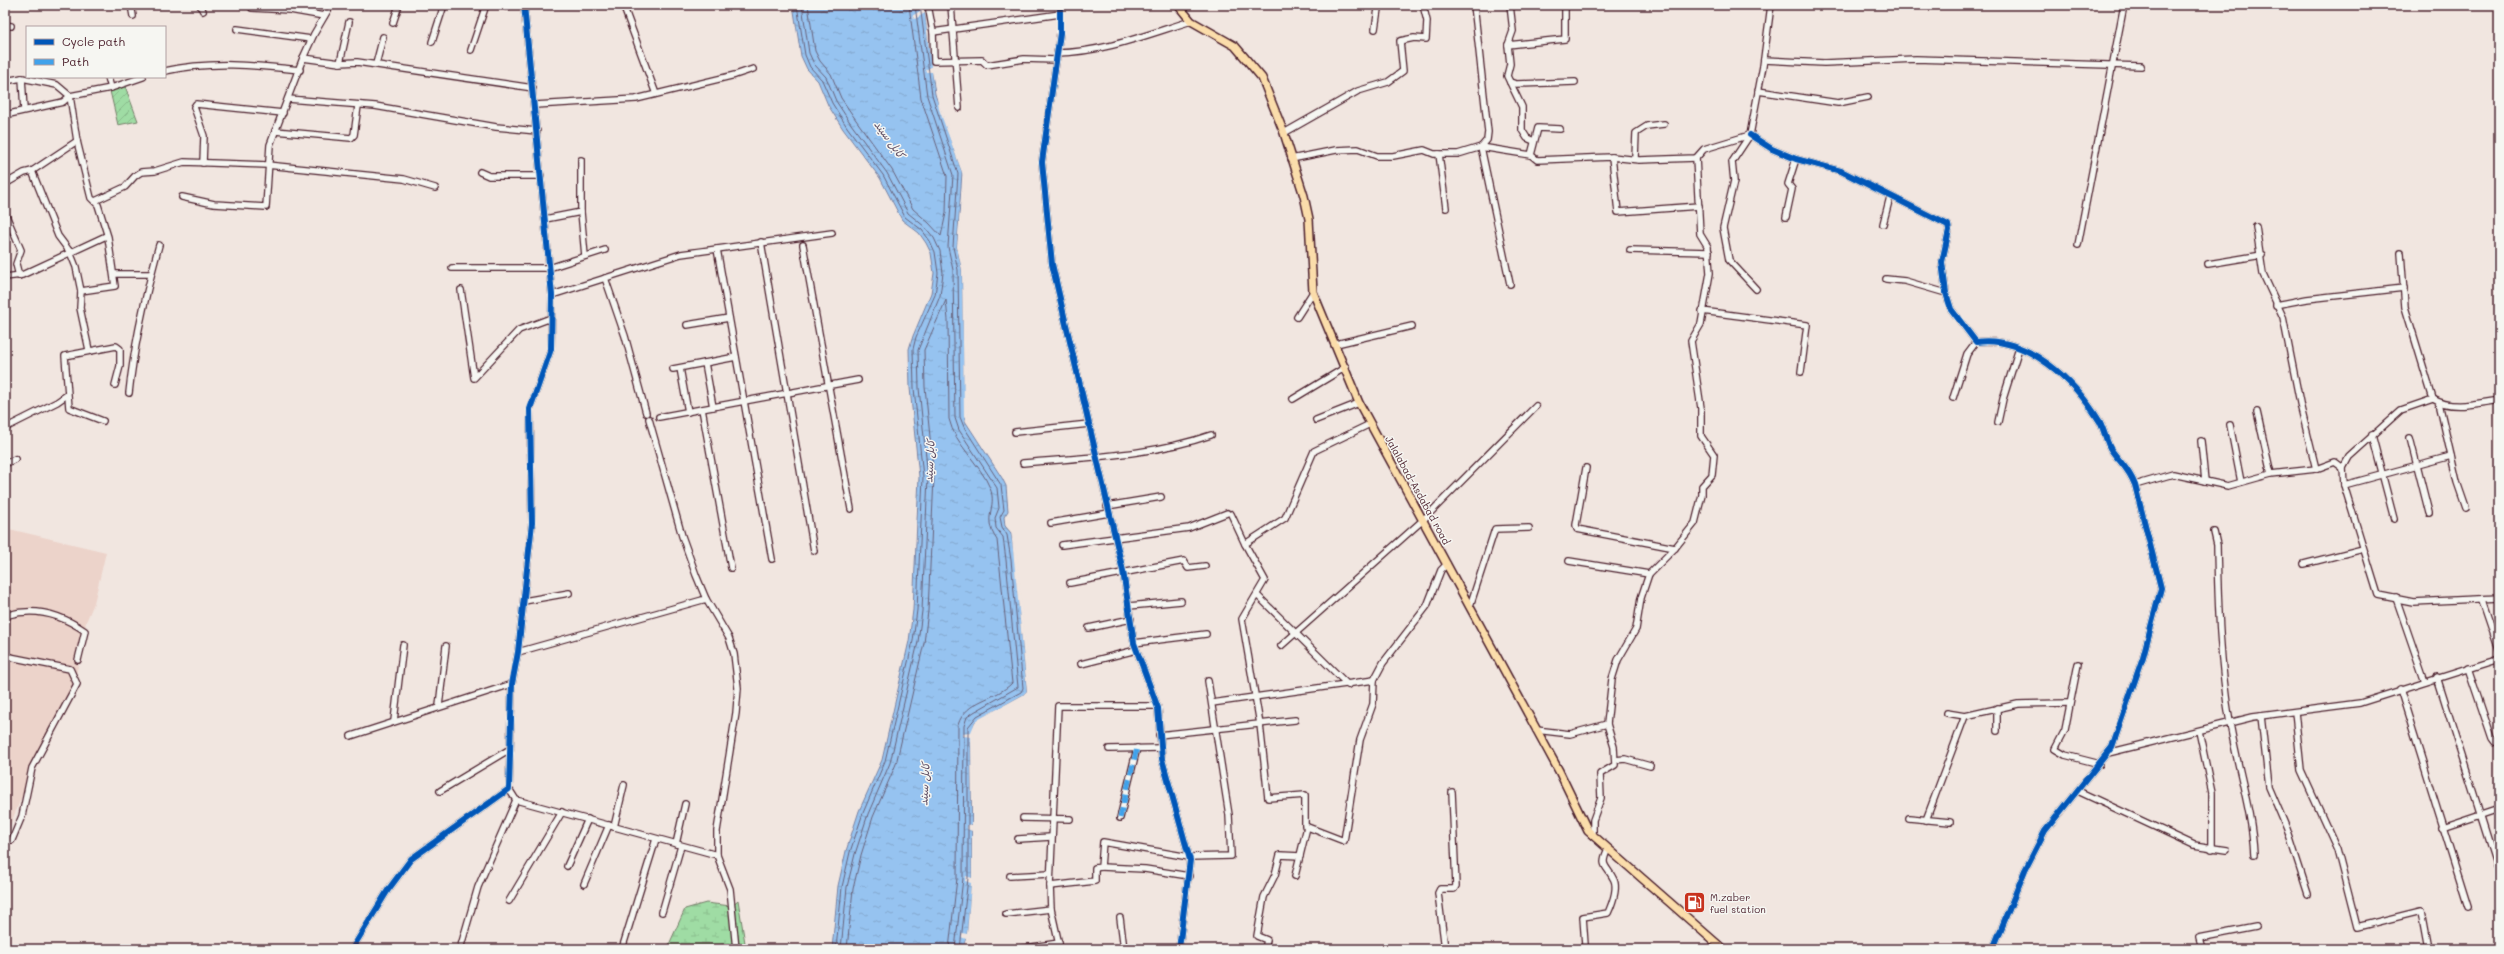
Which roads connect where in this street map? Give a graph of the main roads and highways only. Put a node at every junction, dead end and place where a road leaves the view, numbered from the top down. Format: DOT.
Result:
graph roads {
  1 [pos="1178,5"];
  2 [pos="1723,949"];
  1 -- 2 [label="main road, Jalalabad-Asdabad road"];
}
